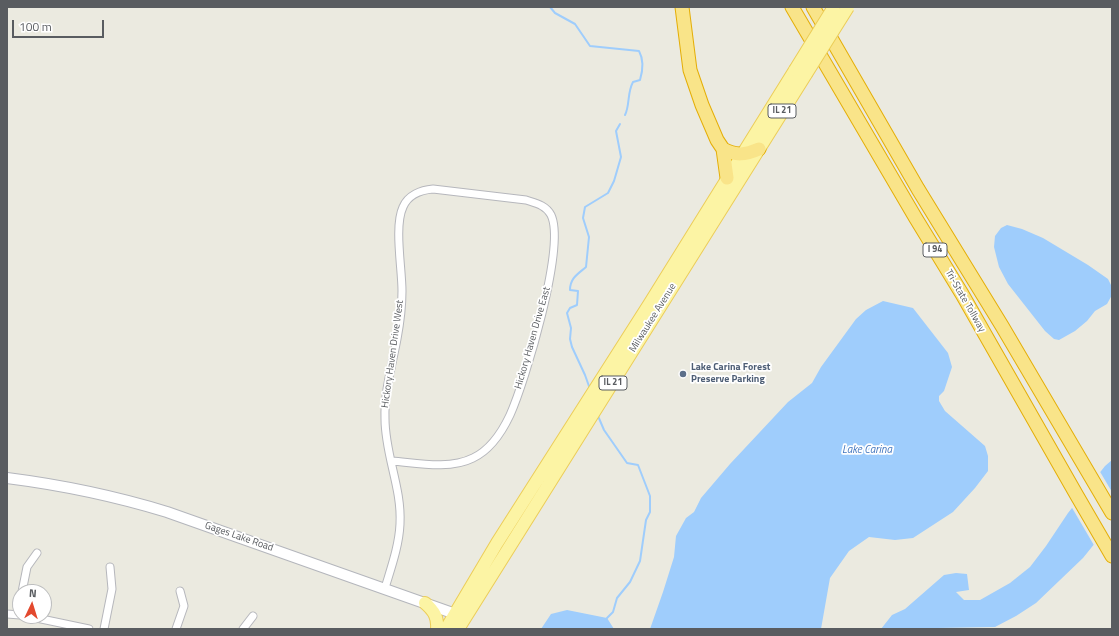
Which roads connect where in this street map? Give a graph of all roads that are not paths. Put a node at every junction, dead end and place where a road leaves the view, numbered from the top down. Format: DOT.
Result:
graph roads {
  1 [pos="682,7"];
  2 [pos="792,7"];
  3 [pos="813,7"];
  4 [pos="834,7"];
  5 [pos="848,7"];
  6 [pos="800,72"];
  7 [pos="722,149"];
  8 [pos="759,149"];
  9 [pos="741,155"];
  10 [pos="727,178"];
  11 [pos="461,193"];
  12 [pos="392,461"];
  13 [pos="7,478"];
  14 [pos="1112,513"];
  15 [pos="37,553"];
  16 [pos="1110,553"];
  17 [pos="110,567"];
  18 [pos="24,584"];
  19 [pos="385,588"];
  20 [pos="180,591"];
  21 [pos="425,603"];
  22 [pos="461,615"];
  23 [pos="253,616"];
  24 [pos="52,621"];
  25 [pos="89,629"];
  26 [pos="104,629"];
  27 [pos="176,629"];
  28 [pos="243,629"];
  29 [pos="437,629"];
  30 [pos="446,629"];
  31 [pos="458,629"];
  1 -- 7 [label="highway"];
  2 -- 16 [label="highway, Tri-State Tollway / I 94"];
  3 -- 14 [label="highway, Tri-State Tollway / I 94"];
  4 -- 6 [label="main road, Milwaukee Avenue / IL 21, bridge"];
  5 -- 6 [label="main road, Milwaukee Avenue / IL 21, bridge"];
  6 -- 8 [label="main road, Milwaukee Avenue / IL 21"];
  6 -- 9 [label="main road, Milwaukee Avenue / IL 21"];
  7 -- 9 [label="highway"];
  7 -- 10 [label="highway"];
  8 -- 9 [label="highway"];
  8 -- 22 [label="main road, Milwaukee Avenue / IL 21"];
  9 -- 10 [label="main road, Milwaukee Avenue / IL 21"];
  10 -- 22 [label="main road, Milwaukee Avenue / IL 21"];
  11 -- 12 [label="street, Hickory Haven Drive West"];
  11 -- 12 [label="street, Hickory Haven Drive East"];
  12 -- 19 [label="street, Hickory Haven Drive West"];
  13 -- 19 [label="street, Gages Lake Road"];
  15 -- 18 [label="street"];
  17 -- 26 [label="street"];
  19 -- 21 [label="street, Gages Lake Road"];
  20 -- 27 [label="street"];
  21 -- 22 [label="street, Gages Lake Road"];
  21 -- 29 [label="main road"];
  22 -- 30 [label="main road, Milwaukee Avenue / IL 21"];
  22 -- 31 [label="main road, Milwaukee Avenue / IL 21"];
  23 -- 28 [label="street"];
  24 -- 25 [label="street"];
}
